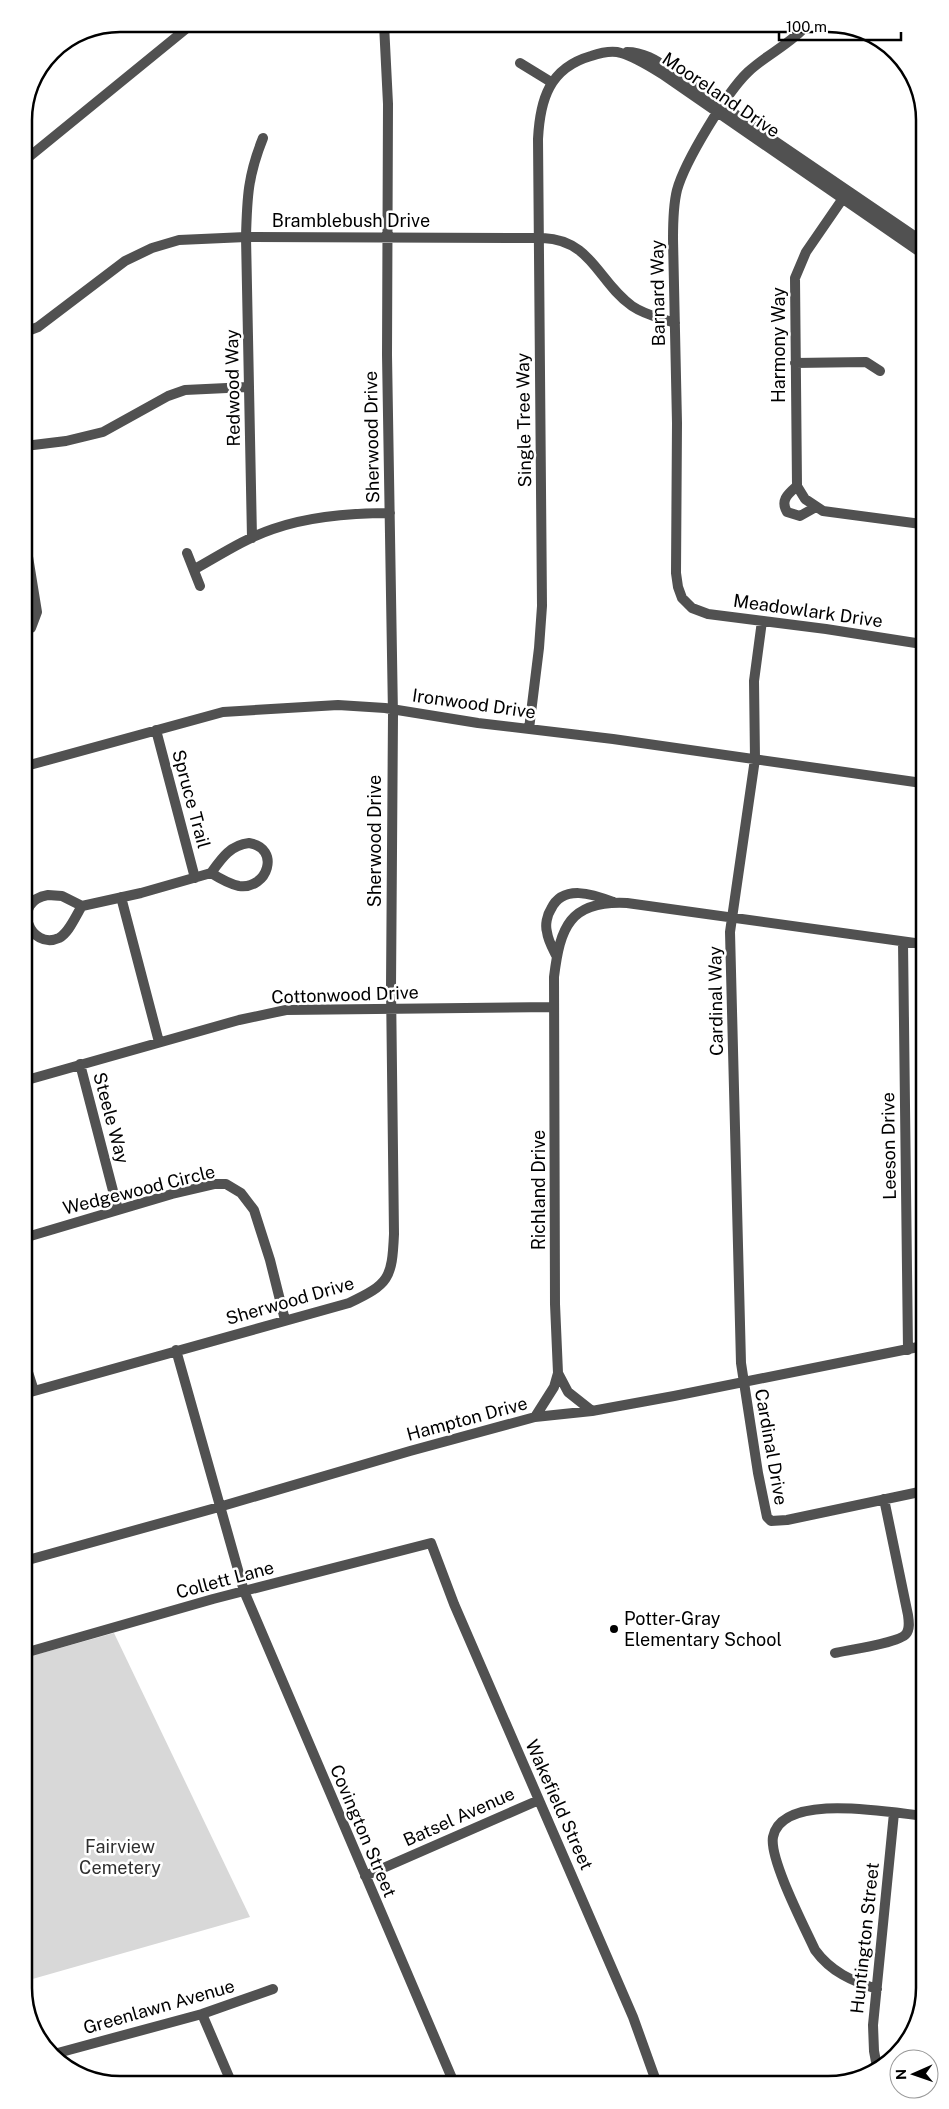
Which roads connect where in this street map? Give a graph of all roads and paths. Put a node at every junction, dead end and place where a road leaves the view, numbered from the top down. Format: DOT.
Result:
graph roads {
  1 [pos="181,33"];
  2 [pos="384,33"];
  3 [pos="799,33"];
  4 [pos="520,63"];
  5 [pos="551,82"];
  6 [pos="721,109"];
  7 [pos="541,110"];
  8 [pos="263,138"];
  9 [pos="33,154"];
  10 [pos="845,194"];
  11 [pos="388,236"];
  12 [pos="246,237"];
  13 [pos="539,238"];
  14 [pos="916,238"];
  15 [pos="916,249"];
  16 [pos="674,323"];
  17 [pos="33,328"];
  18 [pos="795,363"];
  19 [pos="880,371"];
  20 [pos="248,387"];
  21 [pos="33,445"];
  22 [pos="796,486"];
  23 [pos="816,507"];
  24 [pos="390,513"];
  25 [pos="916,523"];
  26 [pos="252,538"];
  27 [pos="187,553"];
  28 [pos="195,570"];
  29 [pos="33,586"];
  30 [pos="200,586"];
  31 [pos="691,606"];
  32 [pos="762,622"];
  33 [pos="33,623"];
  34 [pos="916,643"];
  35 [pos="393,709"];
  36 [pos="528,729"];
  37 [pos="156,730"];
  38 [pos="755,759"];
  39 [pos="33,764"];
  40 [pos="916,782"];
  41 [pos="211,873"];
  42 [pos="195,878"];
  43 [pos="121,897"];
  44 [pos="33,902"];
  45 [pos="616,903"];
  46 [pos="82,906"];
  47 [pos="732,918"];
  48 [pos="33,930"];
  49 [pos="903,942"];
  50 [pos="916,943"];
  51 [pos="557,957"];
  52 [pos="554,1007"];
  53 [pos="392,1009"];
  54 [pos="159,1042"];
  55 [pos="80,1064"];
  56 [pos="32,1078"];
  57 [pos="118,1210"];
  58 [pos="32,1235"];
  59 [pos="285,1320"];
  60 [pos="916,1348"];
  61 [pos="176,1350"];
  62 [pos="908,1350"];
  63 [pos="558,1374"];
  64 [pos="743,1382"];
  65 [pos="32,1392"];
  66 [pos="592,1411"];
  67 [pos="535,1417"];
  68 [pos="916,1493"];
  69 [pos="884,1500"];
  70 [pos="219,1507"];
  71 [pos="431,1543"];
  72 [pos="32,1559"];
  73 [pos="244,1591"];
  74 [pos="32,1651"];
  75 [pos="834,1653"];
  76 [pos="539,1800"];
  77 [pos="894,1813"];
  78 [pos="916,1815"];
  79 [pos="365,1876"];
  80 [pos="273,1989"];
  81 [pos="877,1989"];
  82 [pos="202,2014"];
  83 [pos="60,2052"];
  84 [pos="876,2062"];
  85 [pos="229,2076"];
  86 [pos="451,2076"];
  87 [pos="654,2076"];
  1 -- 9 [label="street"];
  2 -- 11 [label="street, Sherwood Drive"];
  3 -- 6 [label="street, Barnard Way"];
  4 -- 5 [label="street"];
  5 -- 6 [label="street, Mooreland Drive"];
  5 -- 7 [label="street, Mooreland Drive"];
  6 -- 10 [label="street, Mooreland Drive"];
  6 -- 16 [label="street, Barnard Way"];
  7 -- 13 [label="street, Single Tree Way"];
  8 -- 12 [label="street, Redwood Way"];
  10 -- 14 [label="street, Mooreland Drive"];
  10 -- 15 [label="street, Mooreland Drive"];
  10 -- 18 [label="street, Harmony Way"];
  11 -- 12 [label="street, Bramblebush Drive"];
  11 -- 13 [label="street, Bramblebush Drive"];
  11 -- 24 [label="street, Sherwood Drive"];
  12 -- 17 [label="street, Bramblebush Drive"];
  12 -- 20 [label="street, Redwood Way"];
  13 -- 16 [label="street, Bramblebush Drive"];
  13 -- 36 [label="street, Single Tree Way"];
  16 -- 31 [label="street, Barnard Way"];
  18 -- 19 [label="street"];
  18 -- 22 [label="street, Harmony Way"];
  20 -- 21 [label="street"];
  20 -- 26 [label="street, Redwood Way"];
  22 -- 23 [label="street"];
  22 -- 23 [label="street"];
  23 -- 25 [label="street"];
  24 -- 26 [label="street"];
  24 -- 35 [label="street, Sherwood Drive"];
  26 -- 28 [label="street"];
  27 -- 28 [label="street"];
  28 -- 30 [label="street"];
  29 -- 33 [label="street"];
  31 -- 32 [label="street, Meadowlark Drive"];
  32 -- 34 [label="street, Meadowlark Drive"];
  32 -- 38 [label="street, Cardinal Way"];
  35 -- 36 [label="street, Ironwood Drive"];
  35 -- 37 [label="street, Ironwood Drive"];
  35 -- 53 [label="street, Sherwood Drive"];
  36 -- 38 [label="street, Ironwood Drive"];
  37 -- 39 [label="street, Ironwood Drive"];
  37 -- 42 [label="street, Spruce Trail"];
  38 -- 40 [label="street, Ironwood Drive"];
  38 -- 47 [label="street, Cardinal Way"];
  41 -- 41 [label="street"];
  41 -- 42 [label="street"];
  42 -- 43 [label="street"];
  43 -- 46 [label="street"];
  43 -- 54 [label="street"];
  44 -- 46 [label="street"];
  45 -- 47 [label="street"];
  45 -- 51 [label="street"];
  45 -- 51 [label="street"];
  46 -- 48 [label="street"];
  47 -- 49 [label="street"];
  47 -- 64 [label="street, Cardinal Way"];
  49 -- 50 [label="street"];
  49 -- 62 [label="street, Leeson Drive"];
  51 -- 52 [label="street, Richland Drive"];
  52 -- 53 [label="street, Cottonwood Drive"];
  52 -- 63 [label="street, Richland Drive"];
  53 -- 54 [label="street, Cottonwood Drive"];
  53 -- 59 [label="street, Sherwood Drive"];
  54 -- 55 [label="street, Cottonwood Drive"];
  55 -- 56 [label="street, Cottonwood Drive"];
  55 -- 57 [label="street, Steele Way"];
  57 -- 58 [label="street, Wedgewood Circle"];
  57 -- 59 [label="street, Wedgewood Circle"];
  59 -- 61 [label="street, Sherwood Drive"];
  60 -- 62 [label="street, Hampton Drive"];
  61 -- 65 [label="street, Sherwood Drive"];
  61 -- 70 [label="street, Covington Street"];
  62 -- 64 [label="street, Hampton Drive"];
  63 -- 66 [label="street"];
  63 -- 67 [label="street, Richland Drive"];
  64 -- 66 [label="street, Hampton Drive"];
  64 -- 69 [label="street, Cardinal Drive"];
  66 -- 67 [label="street, Hampton Drive"];
  67 -- 70 [label="street, Hampton Drive"];
  68 -- 69 [label="street"];
  69 -- 75 [label="street"];
  70 -- 72 [label="street, Hampton Drive"];
  70 -- 73 [label="street, Covington Street"];
  71 -- 73 [label="street, Collett Lane"];
  71 -- 76 [label="street, Wakefield Street"];
  73 -- 74 [label="street, Collett Lane"];
  73 -- 79 [label="street, Covington Street"];
  76 -- 79 [label="street, Batsel Avenue"];
  76 -- 87 [label="street, Wakefield Street"];
  77 -- 78 [label="street"];
  77 -- 81 [label="street, Huntington Street"];
  77 -- 81 [label="street"];
  79 -- 86 [label="street, Covington Street"];
  80 -- 82 [label="street, Greenlawn Avenue"];
  81 -- 84 [label="street, Huntington Street"];
  82 -- 83 [label="street, Greenlawn Avenue"];
  82 -- 85 [label="street"];
}
